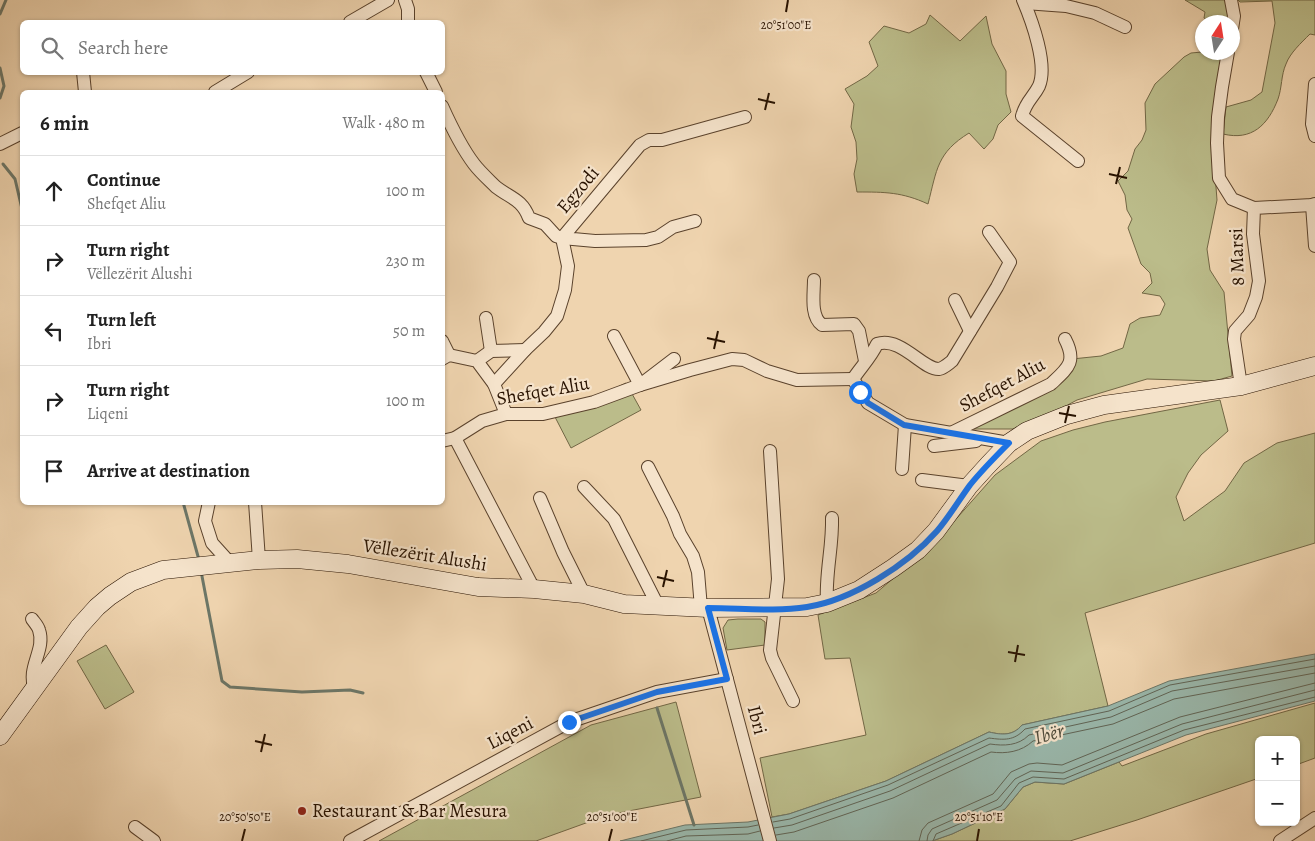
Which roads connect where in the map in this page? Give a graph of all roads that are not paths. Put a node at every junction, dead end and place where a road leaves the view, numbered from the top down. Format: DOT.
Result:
graph roads {
  1 [pos="388,0"];
  2 [pos="405,0"];
  3 [pos="1230,0"];
  4 [pos="1024,1"];
  5 [pos="1234,15"];
  6 [pos="353,20"];
  7 [pos="408,20"];
  8 [pos="1125,28"];
  9 [pos="1227,60"];
  10 [pos="83,75"];
  11 [pos="243,75"];
  12 [pos="428,75"];
  13 [pos="1315,84"];
  14 [pos="85,90"];
  15 [pos="217,90"];
  16 [pos="435,90"];
  17 [pos="445,112"];
  18 [pos="746,117"];
  19 [pos="20,134"];
  20 [pos="1315,136"];
  21 [pos="0,144"];
  22 [pos="1078,161"];
  23 [pos="1313,204"];
  24 [pos="1254,208"];
  25 [pos="695,221"];
  26 [pos="988,232"];
  27 [pos="562,238"];
  28 [pos="1315,246"];
  29 [pos="814,280"];
  30 [pos="955,300"];
  31 [pos="486,318"];
  32 [pos="970,331"];
  33 [pos="614,336"];
  34 [pos="1065,339"];
  35 [pos="525,350"];
  36 [pos="491,351"];
  37 [pos="446,357"];
  38 [pos="674,359"];
  39 [pos="477,361"];
  40 [pos="865,361"];
  41 [pos="1315,366"];
  42 [pos="853,379"];
  43 [pos="494,384"];
  44 [pos="640,385"];
  45 [pos="1241,386"];
  46 [pos="506,414"];
  47 [pos="904,425"];
  48 [pos="951,432"];
  49 [pos="449,439"];
  50 [pos="989,440"];
  51 [pos="1009,443"];
  52 [pos="934,446"];
  53 [pos="770,451"];
  54 [pos="648,467"];
  55 [pos="902,469"];
  56 [pos="922,480"];
  57 [pos="970,486"];
  58 [pos="584,487"];
  59 [pos="540,498"];
  60 [pos="208,505"];
  61 [pos="255,505"];
  62 [pos="832,518"];
  63 [pos="259,560"];
  64 [pos="231,564"];
  65 [pos="534,589"];
  66 [pos="584,594"];
  67 [pos="827,602"];
  68 [pos="658,606"];
  69 [pos="705,608"];
  70 [pos="775,609"];
  71 [pos="32,619"];
  72 [pos="727,679"];
  73 [pos="34,689"];
  74 [pos="793,701"];
  75 [pos="0,736"];
  76 [pos="1315,818"];
  77 [pos="135,827"];
  78 [pos="1284,840"];
  79 [pos="154,841"];
  80 [pos="350,841"];
  81 [pos="770,841"];
  1 -- 6 [label="street"];
  2 -- 7 [label="street"];
  3 -- 5 [label="street"];
  4 -- 8 [label="street"];
  4 -- 22 [label="street"];
  9 -- 24 [label="street, 8 Marsi"];
  10 -- 14 [label="street"];
  11 -- 15 [label="street"];
  12 -- 16 [label="street"];
  13 -- 20 [label="street"];
  17 -- 27 [label="street"];
  18 -- 27 [label="street, Egzodi"];
  19 -- 21 [label="street"];
  23 -- 24 [label="street, 8 Marsi"];
  23 -- 28 [label="street, 8 Marsi"];
  24 -- 45 [label="street, 8 Marsi"];
  25 -- 27 [label="street, Egzodi"];
  26 -- 32 [label="street"];
  27 -- 35 [label="street"];
  29 -- 40 [label="street"];
  30 -- 32 [label="street"];
  31 -- 36 [label="street"];
  32 -- 40 [label="street"];
  33 -- 44 [label="street"];
  34 -- 48 [label="street, Shefqet Aliu"];
  35 -- 36 [label="street"];
  35 -- 43 [label="street"];
  36 -- 39 [label="street"];
  37 -- 39 [label="street"];
  38 -- 44 [label="street, Shefqet Aliu"];
  39 -- 43 [label="street"];
  40 -- 42 [label="street"];
  41 -- 45 [label="main road, Vëllezërit Alushi"];
  42 -- 44 [label="street, Shefqet Aliu"];
  42 -- 47 [label="street, Shefqet Aliu"];
  43 -- 46 [label="street"];
  44 -- 46 [label="street, Shefqet Aliu"];
  45 -- 51 [label="main road, Vëllezërit Alushi"];
  46 -- 49 [label="street, Shefqet Aliu"];
  47 -- 48 [label="street, Shefqet Aliu"];
  47 -- 55 [label="street"];
  48 -- 50 [label="street, Shefqet Aliu"];
  49 -- 65 [label="street"];
  50 -- 51 [label="street, Shefqet Aliu"];
  50 -- 52 [label="street, Shefqet Aliu"];
  51 -- 57 [label="main road, Vëllezërit Alushi"];
  53 -- 70 [label="street"];
  54 -- 69 [label="street"];
  56 -- 57 [label="street"];
  57 -- 67 [label="main road, Vëllezërit Alushi"];
  58 -- 68 [label="street"];
  59 -- 66 [label="street"];
  60 -- 64 [label="street"];
  61 -- 63 [label="street"];
  62 -- 67 [label="street"];
  63 -- 64 [label="main road, Vëllezërit Alushi"];
  63 -- 65 [label="main road, Vëllezërit Alushi"];
  64 -- 73 [label="main road, Vëllezërit Alushi"];
  65 -- 66 [label="main road, Vëllezërit Alushi"];
  66 -- 68 [label="main road, Vëllezërit Alushi"];
  67 -- 70 [label="main road, Vëllezërit Alushi"];
  68 -- 69 [label="main road, Vëllezërit Alushi"];
  69 -- 70 [label="main road, Vëllezërit Alushi"];
  69 -- 72 [label="street, Ibri"];
  70 -- 74 [label="street"];
  71 -- 73 [label="street"];
  72 -- 80 [label="street, Liqeni"];
  72 -- 81 [label="street, Ibri"];
  73 -- 75 [label="main road, Vëllezërit Alushi"];
  76 -- 78 [label="street"];
  77 -- 79 [label="street"];
}
